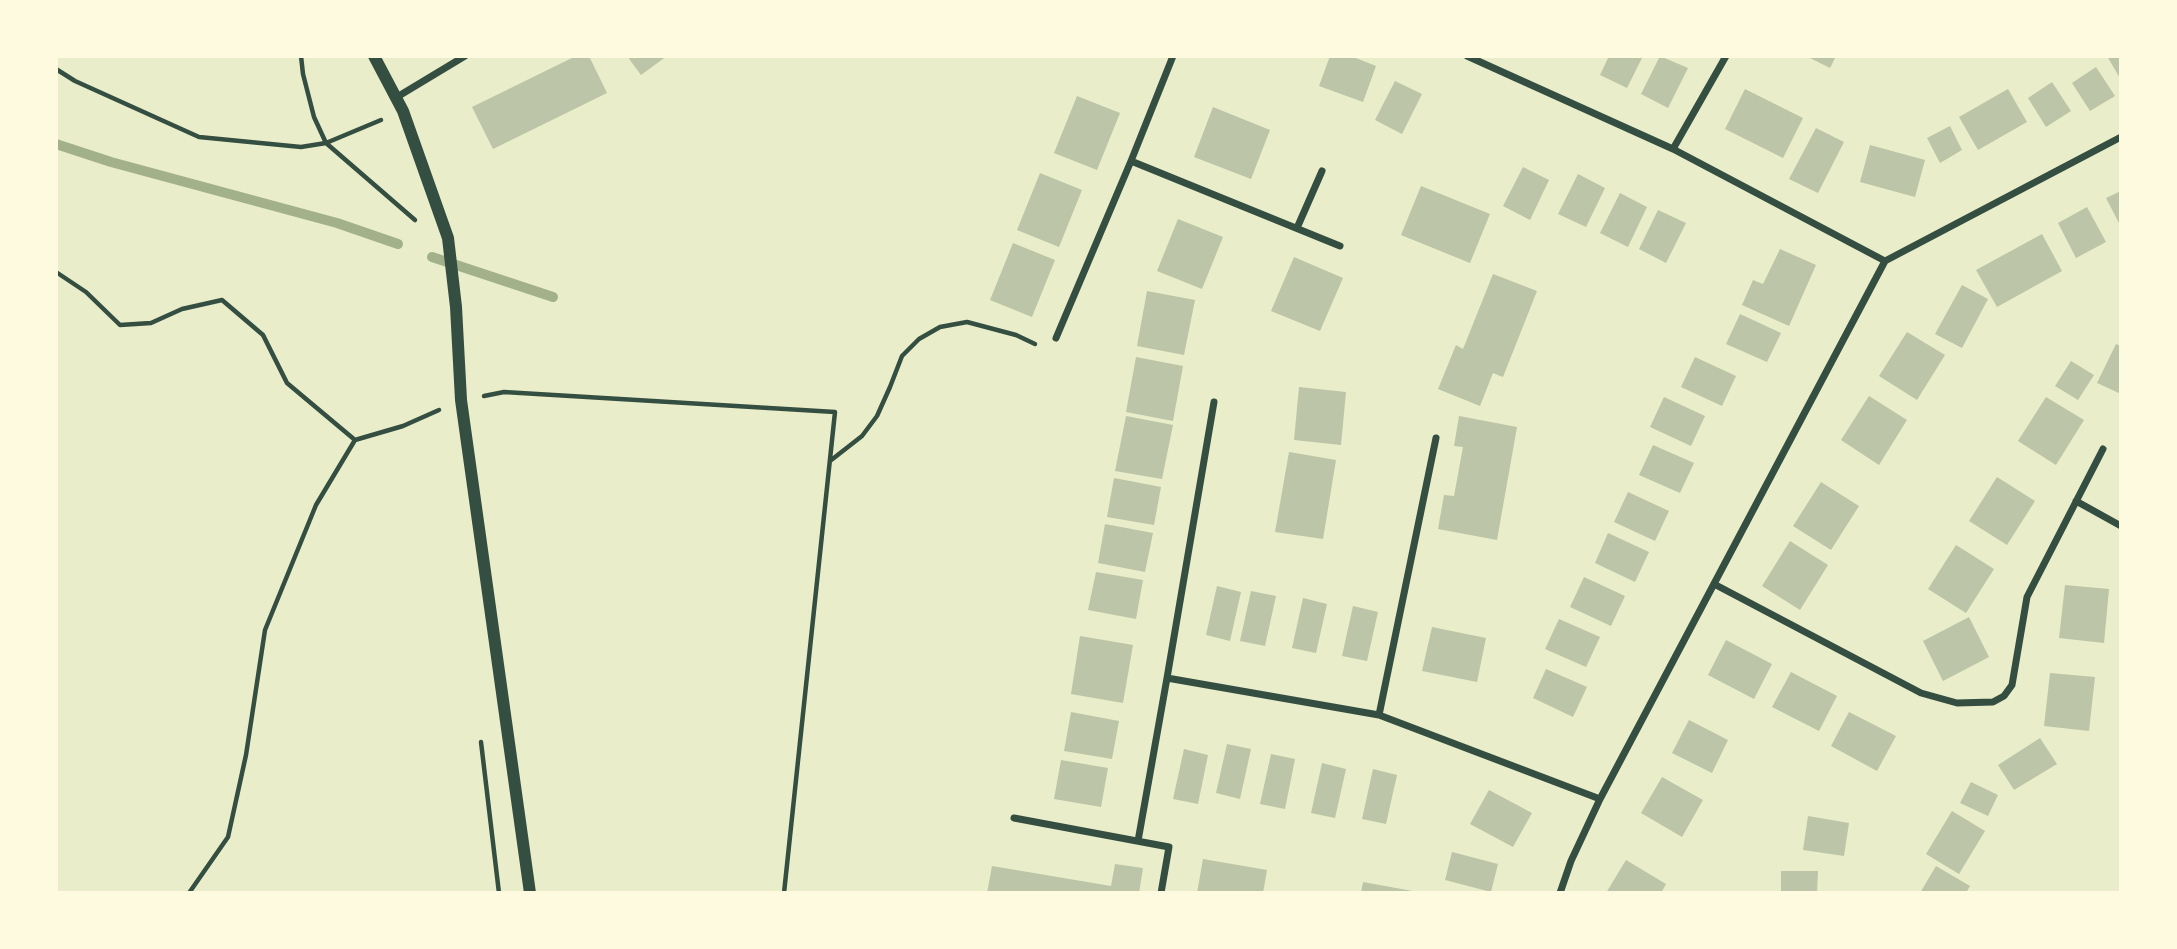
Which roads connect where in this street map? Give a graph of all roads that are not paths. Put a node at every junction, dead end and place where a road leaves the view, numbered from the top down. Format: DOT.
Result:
graph roads {
  1 [pos="374,56"];
  2 [pos="465,56"];
  3 [pos="1173,56"];
  4 [pos="1467,56"];
  5 [pos="1726,56"];
  6 [pos="1483,59"];
  7 [pos="397,97"];
  8 [pos="2121,137"];
  9 [pos="1673,149"];
  10 [pos="1131,161"];
  11 [pos="1322,171"];
  12 [pos="1297,229"];
  13 [pos="1340,246"];
  14 [pos="1885,261"];
  15 [pos="1056,338"];
  16 [pos="1214,402"];
  17 [pos="1436,438"];
  18 [pos="2103,449"];
  19 [pos="2076,501"];
  20 [pos="2121,526"];
  21 [pos="1714,584"];
  22 [pos="1167,678"];
  23 [pos="1379,715"];
  24 [pos="1600,799"];
  25 [pos="1014,818"];
  26 [pos="1138,841"];
  27 [pos="530,893"];
  28 [pos="1161,893"];
  29 [pos="1560,893"];
  1 -- 7 [label="street"];
  2 -- 7 [label="street"];
  3 -- 10 [label="street"];
  4 -- 6 [label="street"];
  5 -- 9 [label="street"];
  6 -- 9 [label="street"];
  7 -- 27 [label="street"];
  8 -- 14 [label="street"];
  9 -- 14 [label="street"];
  10 -- 12 [label="street"];
  10 -- 15 [label="street"];
  11 -- 12 [label="street"];
  12 -- 13 [label="street"];
  14 -- 21 [label="street"];
  16 -- 22 [label="street"];
  17 -- 23 [label="street"];
  18 -- 19 [label="street"];
  19 -- 20 [label="street"];
  19 -- 21 [label="street"];
  21 -- 24 [label="street"];
  22 -- 23 [label="street"];
  22 -- 26 [label="street"];
  23 -- 24 [label="street"];
  24 -- 29 [label="street"];
  25 -- 26 [label="street"];
  26 -- 28 [label="street"];
}
